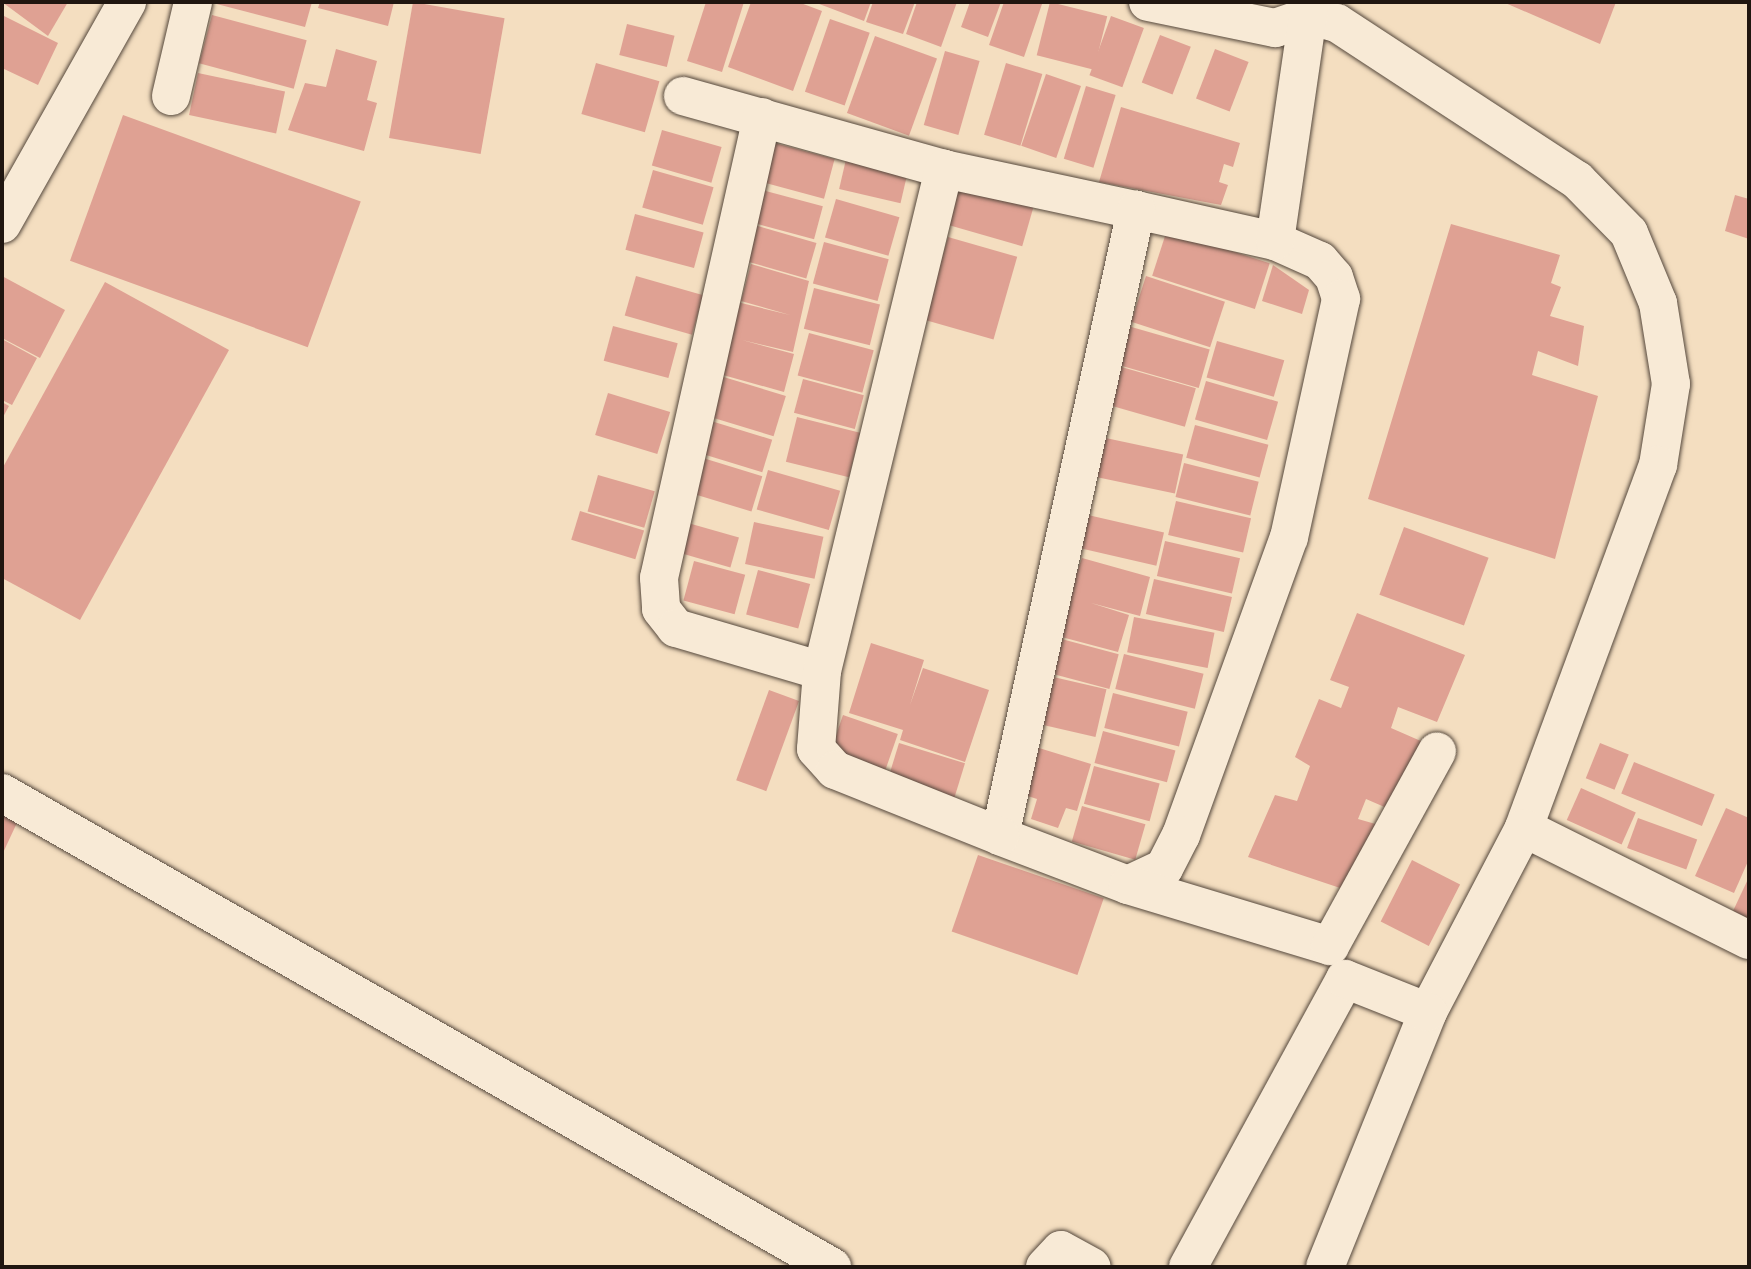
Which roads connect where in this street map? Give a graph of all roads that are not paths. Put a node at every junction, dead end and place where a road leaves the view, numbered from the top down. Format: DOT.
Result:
graph roads {
  1 [pos="127,2"];
  2 [pos="193,2"];
  3 [pos="1148,2"];
  4 [pos="1310,9"];
  5 [pos="171,96"];
  6 [pos="683,96"];
  7 [pos="762,117"];
  8 [pos="944,169"];
  9 [pos="1136,210"];
  10 [pos="2,224"];
  11 [pos="1275,241"];
  12 [pos="822,671"];
  13 [pos="1437,751"];
  14 [pos="2,793"];
  15 [pos="1524,828"];
  16 [pos="1000,836"];
  17 [pos="1128,885"];
  18 [pos="1749,940"];
  19 [pos="1428,1012"];
  20 [pos="831,1267"];
  21 [pos="1045,1267"];
  22 [pos="1092,1267"];
  23 [pos="1188,1267"];
  24 [pos="1325,1267"];
  1 -- 10 [label="street"];
  2 -- 5 [label="street"];
  3 -- 4 [label="street"];
  4 -- 11 [label="street"];
  4 -- 15 [label="street"];
  6 -- 7 [label="street"];
  7 -- 8 [label="street"];
  7 -- 12 [label="street"];
  8 -- 9 [label="street"];
  8 -- 12 [label="street"];
  9 -- 11 [label="street"];
  9 -- 16 [label="street"];
  11 -- 17 [label="street"];
  12 -- 16 [label="street"];
  13 -- 17 [label="street"];
  14 -- 20 [label="street"];
  15 -- 18 [label="street"];
  15 -- 19 [label="street"];
  16 -- 17 [label="street"];
  19 -- 23 [label="street"];
  19 -- 24 [label="street"];
  21 -- 22 [label="street"];
}
